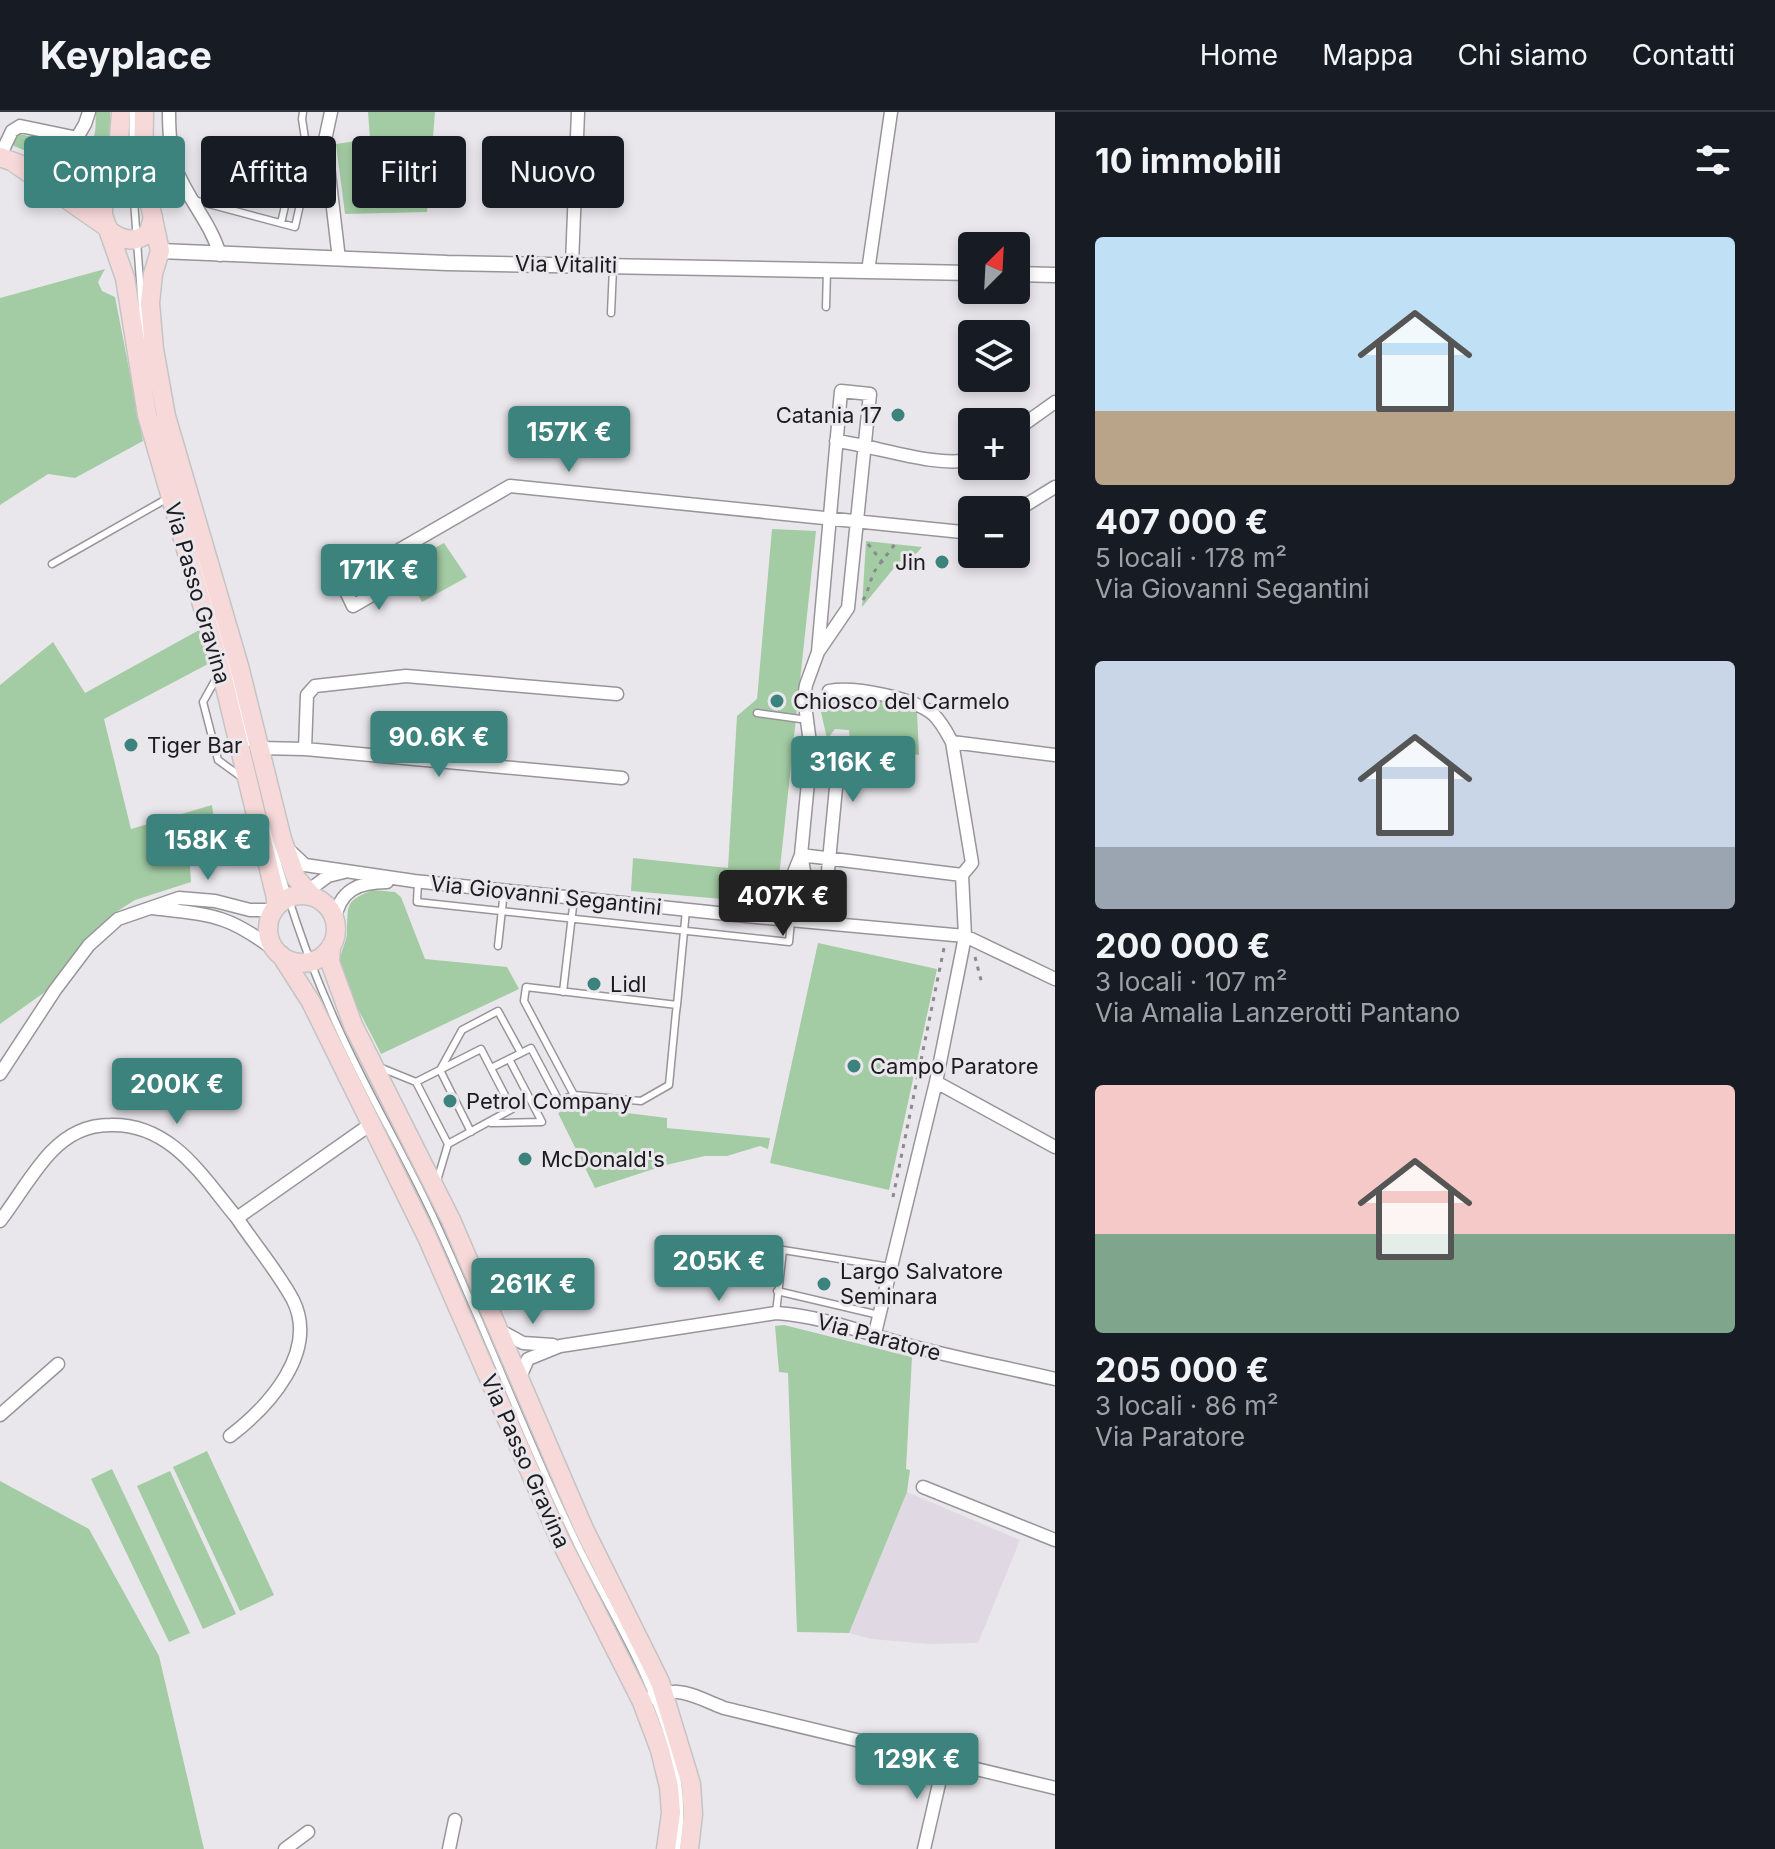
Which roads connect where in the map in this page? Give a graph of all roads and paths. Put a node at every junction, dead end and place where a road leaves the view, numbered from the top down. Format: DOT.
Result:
graph roads {
  1 [pos="89,112"];
  2 [pos="121,112"];
  3 [pos="133,112"];
  4 [pos="144,112"];
  5 [pos="169,112"];
  6 [pos="303,112"];
  7 [pos="331,112"];
  8 [pos="578,112"];
  9 [pos="891,112"];
  10 [pos="122,136"];
  11 [pos="130,136"];
  12 [pos="137,136"];
  13 [pos="306,136"];
  14 [pos="326,136"];
  15 [pos="4,158"];
  16 [pos="24,165"];
  17 [pos="194,200"];
  18 [pos="103,208"];
  19 [pos="130,208"];
  20 [pos="146,208"];
  21 [pos="285,208"];
  22 [pos="299,208"];
  23 [pos="333,208"];
  24 [pos="79,209"];
  25 [pos="153,217"];
  26 [pos="281,223"];
  27 [pos="109,230"];
  28 [pos="136,239"];
  29 [pos="160,251"];
  30 [pos="220,255"];
  31 [pos="339,259"];
  32 [pos="572,264"];
  33 [pos="613,265"];
  34 [pos="827,270"];
  35 [pos="868,271"];
  36 [pos="958,273"];
  37 [pos="1030,274"];
  38 [pos="1055,275"];
  39 [pos="125,278"];
  40 [pos="826,307"];
  41 [pos="611,313"];
  42 [pos="1055,402"];
  43 [pos="1030,420"];
  44 [pos="160,427"];
  45 [pos="836,441"];
  46 [pos="865,444"];
  47 [pos="168,457"];
  48 [pos="958,462"];
  49 [pos="1055,487"];
  50 [pos="170,495"];
  51 [pos="1030,502"];
  52 [pos="829,518"];
  53 [pos="857,521"];
  54 [pos="958,532"];
  55 [pos="865,541"];
  56 [pos="896,542"];
  57 [pos="385,558"];
  58 [pos="884,563"];
  59 [pos="52,564"];
  60 [pos="861,603"];
  61 [pos="818,652"];
  62 [pos="829,691"];
  63 [pos="617,694"];
  64 [pos="757,713"];
  65 [pos="808,720"];
  66 [pos="952,742"];
  67 [pos="840,746"];
  68 [pos="305,749"];
  69 [pos="255,750"];
  70 [pos="1055,755"];
  71 [pos="622,778"];
  72 [pos="282,839"];
  73 [pos="801,855"];
  74 [pos="830,859"];
  75 [pos="355,871"];
  76 [pos="962,875"];
  77 [pos="416,882"];
  78 [pos="504,891"];
  79 [pos="574,898"];
  80 [pos="293,900"];
  81 [pos="149,908"];
  82 [pos="686,910"];
  83 [pos="502,911"];
  84 [pos="746,916"];
  85 [pos="571,919"];
  86 [pos="335,920"];
  87 [pos="795,921"];
  88 [pos="823,923"];
  89 [pos="684,931"];
  90 [pos="965,936"];
  91 [pos="331,946"];
  92 [pos="498,946"];
  93 [pos="944,948"];
  94 [pos="975,950"];
  95 [pos="279,954"];
  96 [pos="311,961"];
  97 [pos="1055,979"];
  98 [pos="982,984"];
  99 [pos="563,992"];
  100 [pos="677,1005"];
  101 [pos="521,1053"];
  102 [pos="509,1059"];
  103 [pos="373,1065"];
  104 [pos="491,1068"];
  105 [pos="440,1070"];
  106 [pos="0,1074"];
  107 [pos="416,1082"];
  108 [pos="936,1082"];
  109 [pos="574,1095"];
  110 [pos="488,1123"];
  111 [pos="371,1124"];
  112 [pos="471,1132"];
  113 [pos="448,1144"];
  114 [pos="1055,1147"];
  115 [pos="435,1188"];
  116 [pos="891,1207"];
  117 [pos="237,1218"];
  118 [pos="0,1221"];
  119 [pos="890,1267"];
  120 [pos="777,1291"];
  121 [pos="776,1313"];
  122 [pos="879,1315"];
  123 [pos="498,1329"];
  124 [pos="875,1333"];
  125 [pos="560,1346"];
  126 [pos="58,1364"];
  127 [pos="520,1378"];
  128 [pos="1055,1379"];
  129 [pos="0,1415"];
  130 [pos="230,1436"];
  131 [pos="923,1487"];
  132 [pos="1055,1540"];
  133 [pos="653,1697"];
  134 [pos="944,1762"];
  135 [pos="1055,1788"];
  136 [pos="455,1820"];
  137 [pos="308,1832"];
  138 [pos="285,1849"];
  139 [pos="449,1849"];
  140 [pos="666,1849"];
  141 [pos="677,1849"];
  142 [pos="689,1849"];
  143 [pos="924,1849"];
  1 -- 15 [label="street"];
  2 -- 10 [label="main road"];
  3 -- 11 [label="lane"];
  4 -- 12 [label="main road"];
  5 -- 17 [label="street"];
  6 -- 13 [label="lane"];
  7 -- 14 [label="street"];
  8 -- 32 [label="street"];
  9 -- 35 [label="street"];
  15 -- 16 [label="main road"];
  15 -- 24 [label="main road"];
  17 -- 26 [label="lane"];
  17 -- 30 [label="street"];
  18 -- 27 [label="main road, Via Passo Gravina"];
  19 -- 28 [label="lane"];
  20 -- 25 [label="main road, Via Passo Gravina"];
  21 -- 26 [label="lane"];
  22 -- 26 [label="lane"];
  23 -- 31 [label="street"];
  24 -- 27 [label="main road"];
  24 -- 39 [label="main road"];
  25 -- 28 [label="main road"];
  25 -- 29 [label="main road, Via Passo Gravina"];
  27 -- 28 [label="main road"];
  27 -- 39 [label="main road, Via Passo Gravina"];
  28 -- 44 [label="lane"];
  29 -- 30 [label="street, Via Vitaliti"];
  29 -- 69 [label="main road, Via Passo Gravina"];
  30 -- 31 [label="street, Via Vitaliti"];
  31 -- 32 [label="street, Via Vitaliti"];
  32 -- 33 [label="street, Via Vitaliti"];
  33 -- 34 [label="street, Via Vitaliti"];
  33 -- 41 [label="lane"];
  34 -- 35 [label="street, Via Vitaliti"];
  34 -- 40 [label="lane"];
  35 -- 36 [label="street, Via Vitaliti"];
  37 -- 38 [label="street"];
  39 -- 50 [label="main road, Via Passo Gravina"];
  42 -- 43 [label="street"];
  45 -- 46 [label="street"];
  45 -- 46 [label="street"];
  45 -- 52 [label="street"];
  46 -- 48 [label="street"];
  46 -- 53 [label="street"];
  47 -- 69 [label="lane"];
  49 -- 51 [label="street"];
  50 -- 59 [label="lane"];
  50 -- 80 [label="main road, Via Passo Gravina"];
  52 -- 53 [label="street"];
  52 -- 57 [label="street"];
  52 -- 61 [label="street"];
  53 -- 54 [label="street"];
  53 -- 61 [label="street"];
  55 -- 58 [label="path"];
  56 -- 58 [label="path"];
  57 -- 57 [label="street"];
  58 -- 60 [label="path"];
  61 -- 65 [label="street"];
  62 -- 66 [label="street"];
  63 -- 68 [label="street"];
  64 -- 65 [label="lane"];
  65 -- 73 [label="street"];
  66 -- 70 [label="street"];
  66 -- 76 [label="street"];
  67 -- 74 [label="street"];
  68 -- 69 [label="street"];
  68 -- 71 [label="street"];
  69 -- 72 [label="main road, Via Passo Gravina"];
  72 -- 75 [label="street, Via Giovanni Segantini"];
  72 -- 80 [label="main road, Via Passo Gravina"];
  73 -- 74 [label="street"];
  73 -- 84 [label="street"];
  73 -- 87 [label="street"];
  74 -- 76 [label="street"];
  74 -- 88 [label="street"];
  75 -- 77 [label="street, Via Giovanni Segantini"];
  75 -- 80 [label="street"];
  76 -- 90 [label="street"];
  77 -- 78 [label="street, Via Giovanni Segantini"];
  77 -- 83 [label="lane"];
  77 -- 86 [label="street, Via Giovanni Segantini"];
  78 -- 79 [label="street, Via Giovanni Segantini"];
  78 -- 83 [label="lane"];
  79 -- 82 [label="street, Via Giovanni Segantini"];
  79 -- 85 [label="lane"];
  80 -- 81 [label="street"];
  80 -- 86 [label="main road"];
  80 -- 95 [label="main road"];
  80 -- 96 [label="lane"];
  81 -- 95 [label="street"];
  81 -- 106 [label="street"];
  82 -- 84 [label="street, Via Giovanni Segantini"];
  82 -- 89 [label="lane"];
  83 -- 85 [label="lane"];
  83 -- 92 [label="lane"];
  84 -- 87 [label="street, Via Giovanni Segantini"];
  85 -- 89 [label="lane"];
  85 -- 99 [label="lane"];
  86 -- 91 [label="main road, Via Passo Gravina"];
  87 -- 88 [label="street, Via Giovanni Segantini"];
  87 -- 89 [label="lane"];
  88 -- 90 [label="street, Via Giovanni Segantini"];
  89 -- 100 [label="lane"];
  90 -- 97 [label="street"];
  90 -- 108 [label="street"];
  91 -- 96 [label="main road"];
  91 -- 103 [label="main road, Via Passo Gravina"];
  93 -- 116 [label="path"];
  94 -- 98 [label="path"];
  95 -- 96 [label="main road"];
  95 -- 111 [label="main road, Via Passo Gravina"];
  96 -- 133 [label="lane"];
  99 -- 100 [label="lane"];
  99 -- 109 [label="lane"];
  100 -- 109 [label="lane"];
  101 -- 102 [label="lane"];
  101 -- 105 [label="lane"];
  101 -- 109 [label="lane"];
  102 -- 104 [label="lane"];
  102 -- 110 [label="lane"];
  103 -- 107 [label="lane"];
  103 -- 115 [label="main road, Via Passo Gravina"];
  104 -- 105 [label="lane"];
  104 -- 110 [label="lane"];
  105 -- 107 [label="lane"];
  105 -- 112 [label="lane"];
  107 -- 113 [label="lane"];
  108 -- 114 [label="street"];
  108 -- 119 [label="street"];
  110 -- 112 [label="lane"];
  111 -- 117 [label="street"];
  111 -- 133 [label="main road, Via Passo Gravina"];
  112 -- 113 [label="lane"];
  113 -- 115 [label="lane"];
  115 -- 123 [label="main road, Via Passo Gravina"];
  117 -- 118 [label="street"];
  117 -- 130 [label="street"];
  119 -- 120 [label="lane"];
  119 -- 122 [label="street"];
  120 -- 121 [label="lane"];
  120 -- 122 [label="lane"];
  121 -- 124 [label="street, Via Paratore"];
  121 -- 125 [label="street, Via Paratore"];
  122 -- 124 [label="street"];
  123 -- 125 [label="street, Via Paratore"];
  123 -- 127 [label="main road, Via Passo Gravina"];
  124 -- 128 [label="street, Via Paratore"];
  125 -- 127 [label="street, Via Paratore"];
  126 -- 129 [label="street"];
  127 -- 133 [label="main road, Via Passo Gravina"];
  131 -- 132 [label="street"];
  133 -- 134 [label="street"];
  133 -- 140 [label="main road, Via Passo Gravina"];
  133 -- 141 [label="lane"];
  133 -- 142 [label="main road, Via Passo Gravina"];
  134 -- 135 [label="street"];
  134 -- 143 [label="street"];
  136 -- 139 [label="street"];
  137 -- 138 [label="street"];
}
